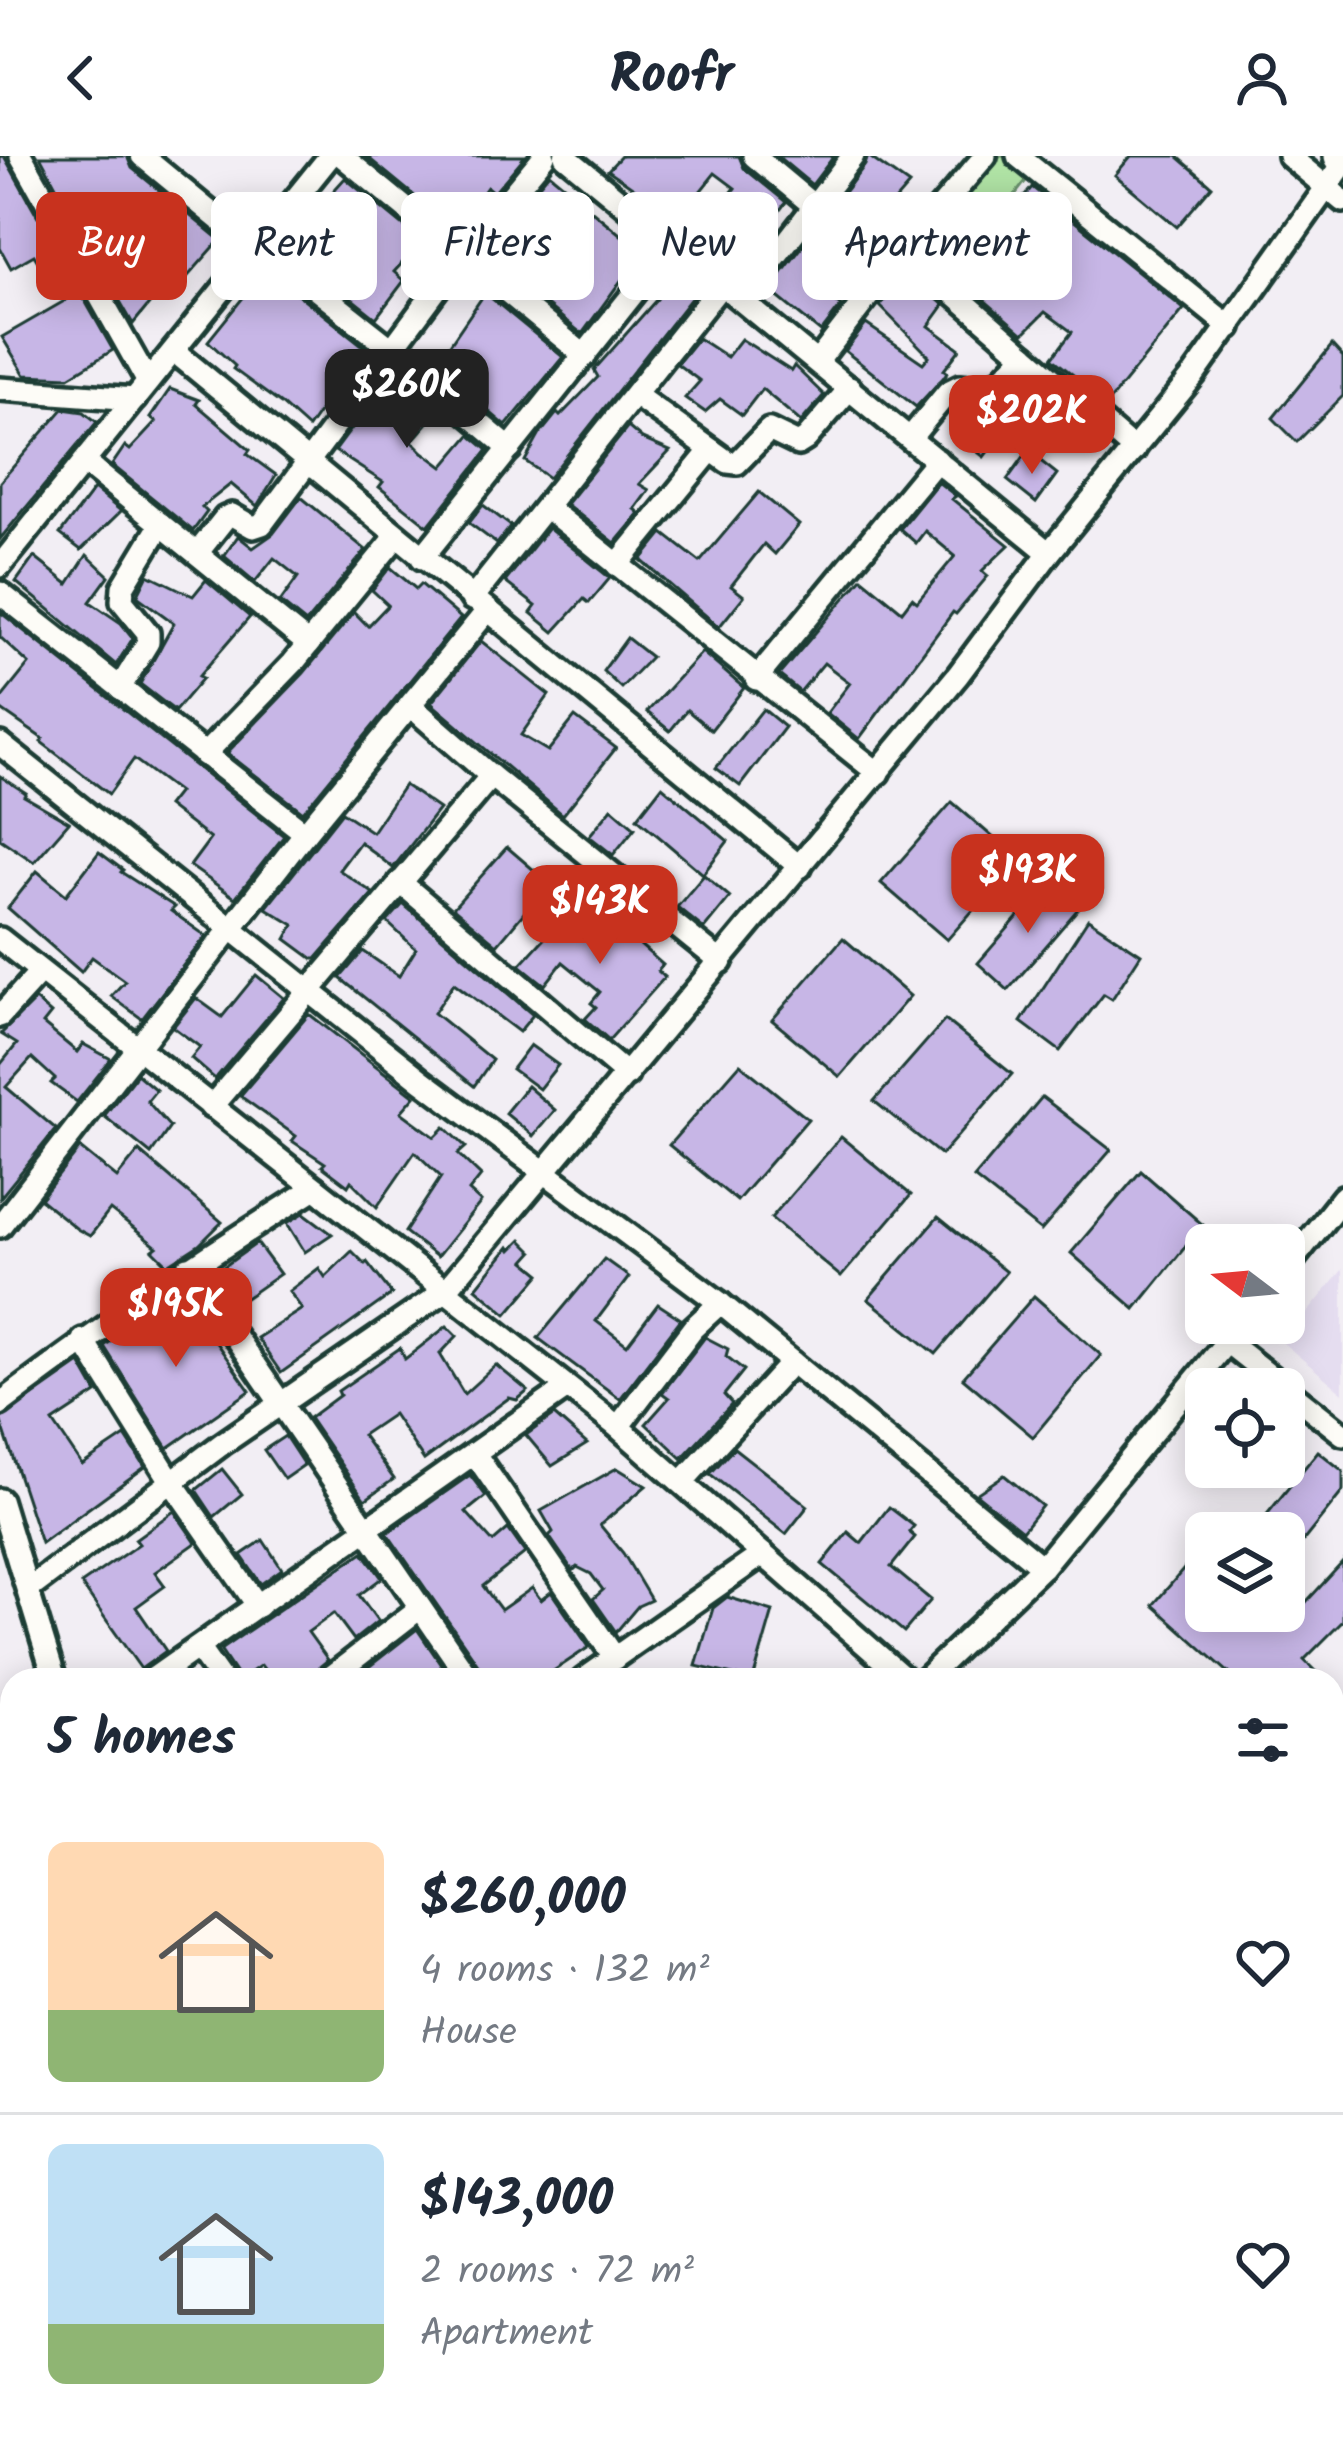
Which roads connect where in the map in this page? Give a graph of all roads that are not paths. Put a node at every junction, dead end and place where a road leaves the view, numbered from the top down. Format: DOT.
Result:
graph roads {
  1 [pos="21,156"];
  2 [pos="142,156"];
  3 [pos="330,156"];
  4 [pos="342,156"];
  5 [pos="544,156"];
  6 [pos="565,156"];
  7 [pos="754,156"];
  8 [pos="853,156"];
  9 [pos="985,156"];
  10 [pos="1018,156"];
  11 [pos="1289,156"];
  12 [pos="1339,173"];
  13 [pos="302,192"];
  14 [pos="515,192"];
  15 [pos="825,192"];
  16 [pos="954,192"];
  17 [pos="802,196"];
  18 [pos="618,199"];
  19 [pos="401,204"];
  20 [pos="211,211"];
  21 [pos="802,222"];
  22 [pos="778,253"];
  23 [pos="216,300"];
  24 [pos="327,300"];
  25 [pos="430,300"];
  26 [pos="517,300"];
  27 [pos="630,300"];
  28 [pos="709,300"];
  29 [pos="742,300"];
  30 [pos="865,300"];
  31 [pos="962,300"];
  32 [pos="1230,327"];
  33 [pos="393,350"];
  34 [pos="175,352"];
  35 [pos="1025,355"];
  36 [pos="585,356"];
  37 [pos="818,361"];
  38 [pos="850,388"];
  39 [pos="0,389"];
  40 [pos="141,390"];
  41 [pos="635,395"];
  42 [pos="910,437"];
  43 [pos="510,449"];
  44 [pos="711,450"];
  45 [pos="1134,450"];
  46 [pos="937,460"];
  47 [pos="84,462"];
  48 [pos="307,464"];
  49 [pos="547,508"];
  50 [pos="161,524"];
  51 [pos="396,537"];
  52 [pos="198,552"];
  53 [pos="1049,553"];
  54 [pos="422,558"];
  55 [pos="617,565"];
  56 [pos="0,566"];
  57 [pos="0,593"];
  58 [pos="480,605"];
  59 [pos="308,644"];
  60 [pos="756,679"];
  61 [pos="120,688"];
  62 [pos="411,706"];
  63 [pos="0,745"];
  64 [pos="204,755"];
  65 [pos="878,773"];
  66 [pos="490,776"];
  67 [pos="304,833"];
  68 [pos="800,867"];
  69 [pos="400,882"];
  70 [pos="233,927"];
  71 [pos="0,939"];
  72 [pos="721,962"];
  73 [pos="40,972"];
  74 [pos="312,990"];
  75 [pos="0,1016"];
  76 [pos="138,1049"];
  77 [pos="627,1075"];
  78 [pos="211,1107"];
  79 [pos="544,1172"];
  80 [pos="315,1188"];
  81 [pos="1343,1197"];
  82 [pos="0,1226"];
  83 [pos="1305,1245"];
  84 [pos="188,1268"];
  85 [pos="445,1291"];
  86 [pos="720,1304"];
  87 [pos="83,1340"];
  88 [pos="1224,1344"];
  89 [pos="1229,1344"];
  90 [pos="792,1362"];
  91 [pos="567,1388"];
  92 [pos="280,1402"];
  93 [pos="0,1404"];
  94 [pos="618,1427"];
  95 [pos="1343,1434"];
  96 [pos="475,1454"];
  97 [pos="171,1481"];
  98 [pos="683,1481"];
  99 [pos="0,1500"];
  100 [pos="366,1531"];
  101 [pos="763,1554"];
  102 [pos="1042,1567"];
  103 [pos="30,1588"];
  104 [pos="258,1606"];
  105 [pos="420,1608"];
  106 [pos="199,1649"];
  107 [pos="615,1658"];
  108 [pos="53,1668"];
  109 [pos="170,1668"];
  110 [pos="212,1668"];
  111 [pos="360,1668"];
  112 [pos="462,1668"];
  113 [pos="600,1668"];
  114 [pos="891,1668"];
  115 [pos="937,1668"];
  1 -- 40 [label="street"];
  2 -- 20 [label="street"];
  3 -- 13 [label="street"];
  4 -- 19 [label="street"];
  5 -- 14 [label="street"];
  6 -- 18 [label="street"];
  7 -- 17 [label="street"];
  8 -- 15 [label="street"];
  9 -- 16 [label="street"];
  10 -- 32 [label="street"];
  11 -- 12 [label="street"];
  12 -- 32 [label="street"];
  21 -- 22 [label="street"];
  23 -- 34 [label="street"];
  24 -- 33 [label="street"];
  25 -- 33 [label="street"];
  26 -- 36 [label="street"];
  27 -- 36 [label="street"];
  28 -- 41 [label="street"];
  29 -- 37 [label="street"];
  30 -- 37 [label="street"];
  31 -- 35 [label="street"];
  32 -- 45 [label="street"];
  33 -- 43 [label="street"];
  33 -- 48 [label="street"];
  34 -- 40 [label="street"];
  34 -- 48 [label="street"];
  35 -- 42 [label="street"];
  35 -- 45 [label="street"];
  36 -- 43 [label="street"];
  37 -- 38 [label="street"];
  38 -- 42 [label="street"];
  38 -- 44 [label="street"];
  39 -- 40 [label="street"];
  40 -- 47 [label="street"];
  41 -- 44 [label="street"];
  41 -- 49 [label="street"];
  42 -- 46 [label="street"];
  43 -- 54 [label="street"];
  44 -- 55 [label="street"];
  45 -- 53 [label="street"];
  46 -- 53 [label="street"];
  46 -- 60 [label="street"];
  47 -- 50 [label="street"];
  47 -- 56 [label="street"];
  48 -- 51 [label="street"];
  48 -- 52 [label="street"];
  49 -- 55 [label="street"];
  49 -- 58 [label="street"];
  50 -- 52 [label="street"];
  50 -- 61 [label="street"];
  51 -- 54 [label="street"];
  51 -- 59 [label="street"];
  52 -- 59 [label="street"];
  53 -- 65 [label="street"];
  54 -- 58 [label="street"];
  55 -- 60 [label="street"];
  57 -- 61 [label="street"];
  58 -- 62 [label="street"];
  58 -- 68 [label="street"];
  59 -- 64 [label="street"];
  60 -- 65 [label="street"];
  61 -- 64 [label="street"];
  62 -- 66 [label="street"];
  62 -- 67 [label="street"];
  63 -- 70 [label="street"];
  64 -- 67 [label="street"];
  65 -- 68 [label="street"];
  66 -- 69 [label="street"];
  66 -- 72 [label="street"];
  67 -- 70 [label="street"];
  68 -- 72 [label="street"];
  69 -- 74 [label="street"];
  69 -- 77 [label="street"];
  70 -- 74 [label="street"];
  70 -- 76 [label="street"];
  71 -- 73 [label="street"];
  72 -- 77 [label="street"];
  73 -- 75 [label="street"];
  73 -- 76 [label="street"];
  74 -- 78 [label="street"];
  74 -- 79 [label="street"];
  76 -- 78 [label="street"];
  76 -- 82 [label="street"];
  77 -- 79 [label="street"];
  78 -- 80 [label="street"];
  79 -- 85 [label="street"];
  79 -- 86 [label="street"];
  80 -- 84 [label="street"];
  80 -- 85 [label="street"];
  81 -- 83 [label="street"];
  84 -- 87 [label="street"];
  84 -- 92 [label="street"];
  85 -- 91 [label="street"];
  85 -- 92 [label="street"];
  86 -- 90 [label="street"];
  86 -- 94 [label="street"];
  87 -- 93 [label="street"];
  87 -- 97 [label="street"];
  88 -- 102 [label="street"];
  89 -- 95 [label="street"];
  90 -- 98 [label="street"];
  90 -- 102 [label="street"];
  91 -- 94 [label="street"];
  91 -- 96 [label="street"];
  92 -- 97 [label="street"];
  92 -- 100 [label="street"];
  94 -- 98 [label="street"];
  96 -- 100 [label="street"];
  96 -- 107 [label="street"];
  97 -- 103 [label="street"];
  97 -- 104 [label="street"];
  98 -- 101 [label="street"];
  99 -- 103 [label="street"];
  100 -- 104 [label="street"];
  100 -- 105 [label="street"];
  101 -- 107 [label="street"];
  101 -- 114 [label="street"];
  102 -- 115 [label="street"];
  103 -- 108 [label="street"];
  104 -- 106 [label="street"];
  105 -- 111 [label="street"];
  105 -- 112 [label="street"];
  106 -- 109 [label="street"];
  106 -- 110 [label="street"];
  107 -- 113 [label="street"];
}
